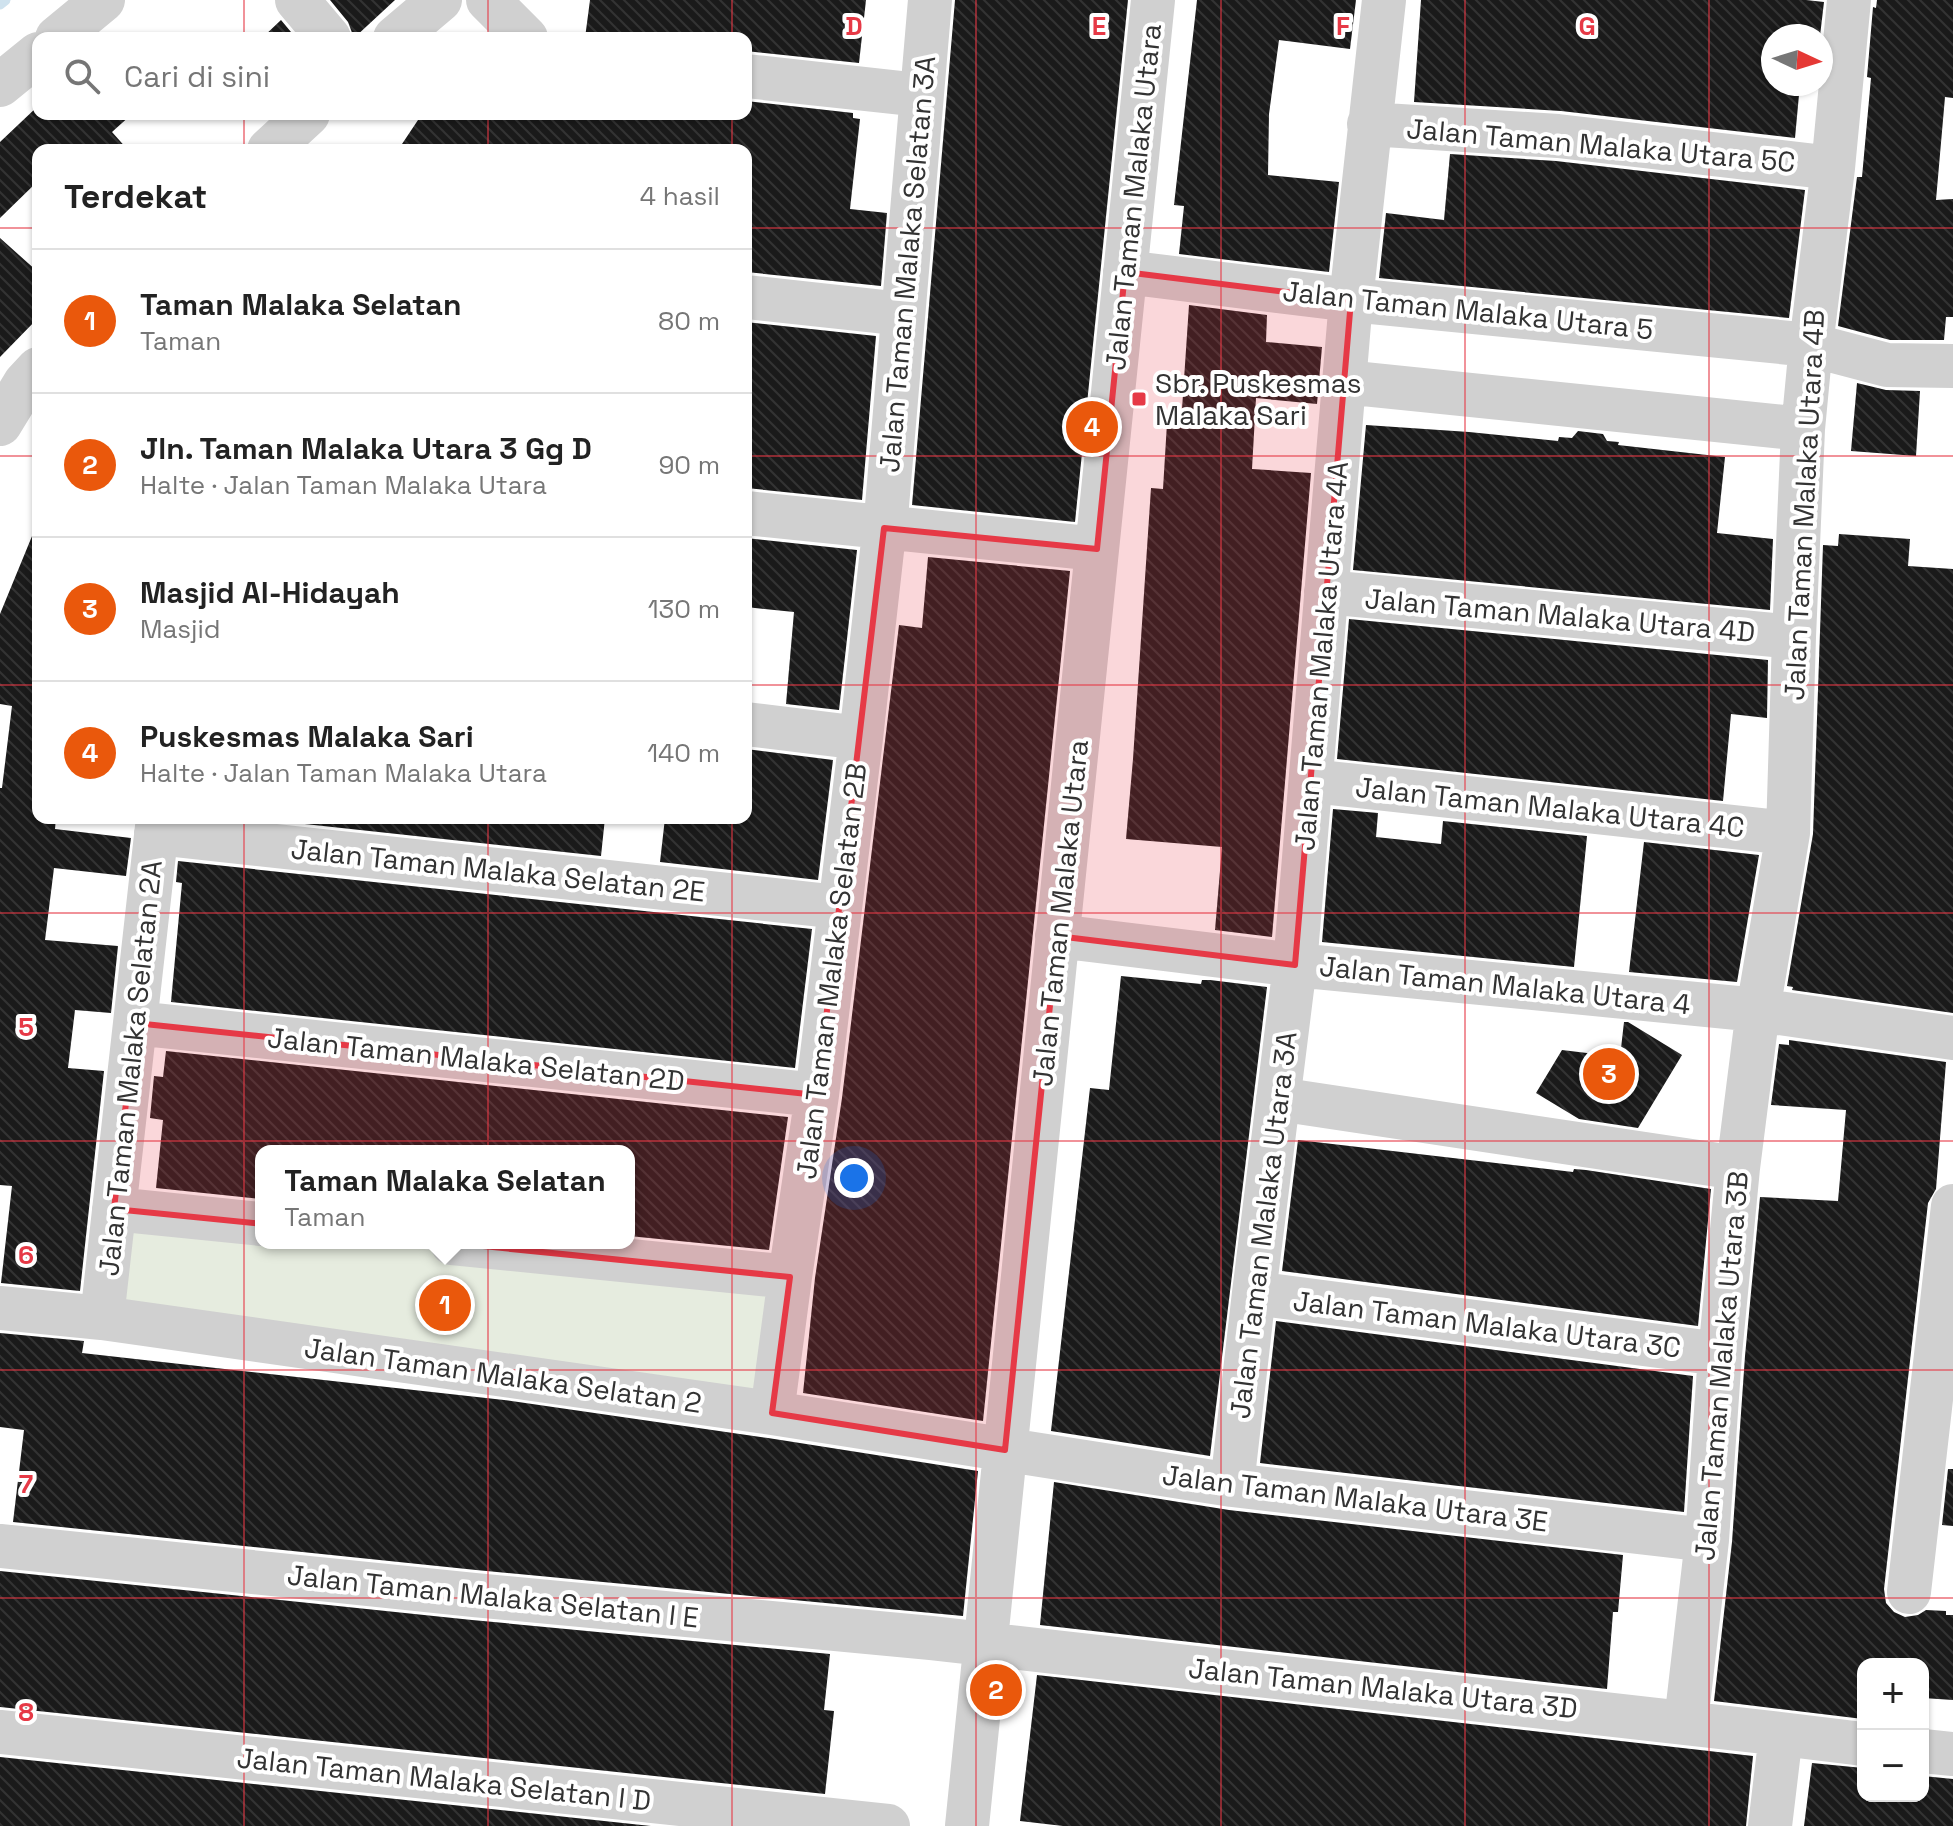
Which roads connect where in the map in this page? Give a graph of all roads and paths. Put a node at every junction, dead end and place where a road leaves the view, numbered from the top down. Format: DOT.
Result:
graph roads {
  1 [pos="103,0"];
  2 [pos="297,0"];
  3 [pos="440,0"];
  4 [pos="488,0"];
  5 [pos="930,0"];
  6 [pos="1153,0"];
  7 [pos="1384,0"];
  8 [pos="1849,0"];
  9 [pos="64,32"];
  10 [pos="324,32"];
  11 [pos="402,32"];
  12 [pos="520,32"];
  13 [pos="32,59"];
  14 [pos="752,77"];
  15 [pos="0,85"];
  16 [pos="920,95"];
  17 [pos="1369,124"];
  18 [pos="1833,168"];
  19 [pos="1125,272"];
  20 [pos="752,298"];
  21 [pos="1351,300"];
  22 [pos="903,314"];
  23 [pos="1811,345"];
  24 [pos="1953,366"];
  25 [pos="32,375"];
  26 [pos="1344,382"];
  27 [pos="0,424"];
  28 [pos="1803,429"];
  29 [pos="752,514"];
  30 [pos="884,528"];
  31 [pos="1097,549"];
  32 [pos="1326,592"];
  33 [pos="1794,637"];
  34 [pos="752,725"];
  35 [pos="861,738"];
  36 [pos="1311,781"];
  37 [pos="157,826"];
  38 [pos="1788,833"];
  39 [pos="839,907"];
  40 [pos="1057,936"];
  41 [pos="1295,965"];
  42 [pos="1758,1010"];
  43 [pos="135,1023"];
  44 [pos="1953,1038"];
  45 [pos="817,1095"];
  46 [pos="1278,1099"];
  47 [pos="1738,1168"];
  48 [pos="1953,1206"];
  49 [pos="114,1209"];
  50 [pos="255,1223"];
  51 [pos="512,1249"];
  52 [pos="790,1277"];
  53 [pos="1254,1293"];
  54 [pos="0,1308"];
  55 [pos="102,1318"];
  56 [pos="1720,1354"];
  57 [pos="772,1413"];
  58 [pos="1005,1450"];
  59 [pos="1232,1485"];
  60 [pos="1707,1540"];
  61 [pos="0,1546"];
  62 [pos="1909,1592"];
  63 [pos="986,1645"];
  64 [pos="1686,1722"];
  65 [pos="0,1732"];
  66 [pos="1781,1734"];
  67 [pos="1857,1743"];
  68 [pos="1929,1752"];
  69 [pos="1953,1754"];
  70 [pos="888,1826"];
  71 [pos="967,1826"];
  72 [pos="1770,1826"];
  1 -- 9 [label="street"];
  2 -- 10 [label="street"];
  3 -- 11 [label="street"];
  4 -- 12 [label="street"];
  5 -- 16 [label="street, Jalan Taman Malaka Selatan 3A"];
  6 -- 19 [label="street, Jalan Taman Malaka Utara"];
  7 -- 17 [label="street, Jalan Taman Malaka Utara 4A"];
  8 -- 18 [label="street, Jalan Taman Malaka Utara 4B"];
  13 -- 15 [label="street"];
  14 -- 16 [label="street"];
  16 -- 22 [label="street, Jalan Taman Malaka Selatan 3A"];
  17 -- 18 [label="street, Jalan Taman Malaka Utara 5C"];
  17 -- 21 [label="street, Jalan Taman Malaka Utara 4A"];
  18 -- 23 [label="street, Jalan Taman Malaka Utara 4B"];
  19 -- 21 [label="street, Jalan Taman Malaka Utara 5"];
  19 -- 31 [label="street, Jalan Taman Malaka Utara"];
  20 -- 22 [label="street"];
  21 -- 23 [label="street, Jalan Taman Malaka Utara 5"];
  21 -- 26 [label="street, Jalan Taman Malaka Utara 4A"];
  22 -- 30 [label="street, Jalan Taman Malaka Selatan 3A"];
  23 -- 24 [label="street, Jalan Taman Malaka Utara 5"];
  23 -- 28 [label="street, Jalan Taman Malaka Utara 4B"];
  25 -- 27 [label="street"];
  26 -- 28 [label="street"];
  26 -- 32 [label="street, Jalan Taman Malaka Utara 4A"];
  28 -- 33 [label="street, Jalan Taman Malaka Utara 4B"];
  29 -- 30 [label="street"];
  30 -- 31 [label="street"];
  30 -- 35 [label="street, Jalan Taman Malaka Selatan 2B"];
  31 -- 40 [label="street, Jalan Taman Malaka Utara"];
  32 -- 33 [label="street, Jalan Taman Malaka Utara 4D"];
  32 -- 36 [label="street, Jalan Taman Malaka Utara 4A"];
  33 -- 38 [label="street, Jalan Taman Malaka Utara 4B"];
  34 -- 35 [label="street"];
  35 -- 39 [label="street, Jalan Taman Malaka Selatan 2B"];
  36 -- 38 [label="street, Jalan Taman Malaka Utara 4C"];
  36 -- 41 [label="street, Jalan Taman Malaka Utara 4A"];
  37 -- 39 [label="street, Jalan Taman Malaka Selatan 2E"];
  37 -- 43 [label="street, Jalan Taman Malaka Selatan 2A"];
  38 -- 42 [label="street, Jalan Taman Malaka Utara 4B"];
  39 -- 45 [label="street, Jalan Taman Malaka Selatan 2B"];
  40 -- 41 [label="street, Jalan Taman Malaka Utara 4"];
  40 -- 58 [label="street, Jalan Taman Malaka Utara"];
  41 -- 42 [label="street, Jalan Taman Malaka Utara 4"];
  41 -- 46 [label="street, Jalan Taman Malaka Utara 3A"];
  42 -- 44 [label="street, Jalan Taman Malaka Utara 4"];
  42 -- 47 [label="street, Jalan Taman Malaka Utara 3B"];
  43 -- 45 [label="street, Jalan Taman Malaka Selatan 2D"];
  43 -- 49 [label="street, Jalan Taman Malaka Selatan 2A"];
  45 -- 52 [label="street, Jalan Taman Malaka Selatan 2B"];
  46 -- 47 [label="street"];
  46 -- 53 [label="street, Jalan Taman Malaka Utara 3A"];
  47 -- 56 [label="street, Jalan Taman Malaka Utara 3B"];
  48 -- 62 [label="street"];
  49 -- 50 [label="street"];
  49 -- 55 [label="street, Jalan Taman Malaka Selatan 2A"];
  51 -- 52 [label="street"];
  52 -- 57 [label="street, Jalan Taman Malaka Selatan 2B"];
  53 -- 56 [label="street, Jalan Taman Malaka Utara 3C"];
  53 -- 59 [label="street, Jalan Taman Malaka Utara 3A"];
  54 -- 55 [label="street, Jalan Taman Malaka Selatan 2"];
  55 -- 57 [label="street, Jalan Taman Malaka Selatan 2"];
  56 -- 60 [label="street, Jalan Taman Malaka Utara 3B"];
  57 -- 58 [label="street, Jalan Taman Malaka Selatan 2"];
  58 -- 59 [label="street, Jalan Taman Malaka Utara 3E"];
  58 -- 63 [label="street, Jalan Taman Malaka Utara"];
  59 -- 60 [label="street, Jalan Taman Malaka Utara 3E"];
  60 -- 64 [label="street, Jalan Taman Malaka Utara 3B"];
  61 -- 63 [label="street, Jalan Taman Malaka Selatan I E"];
  63 -- 64 [label="street, Jalan Taman Malaka Utara 3D"];
  63 -- 71 [label="street, Jalan Taman Malaka Utara"];
  64 -- 66 [label="street, Jalan Taman Malaka Utara 3D"];
  65 -- 70 [label="street, Jalan Taman Malaka Selatan I D"];
  66 -- 67 [label="street, Jalan Taman Malaka Utara 3D"];
  66 -- 72 [label="street"];
  68 -- 69 [label="street"];
}
